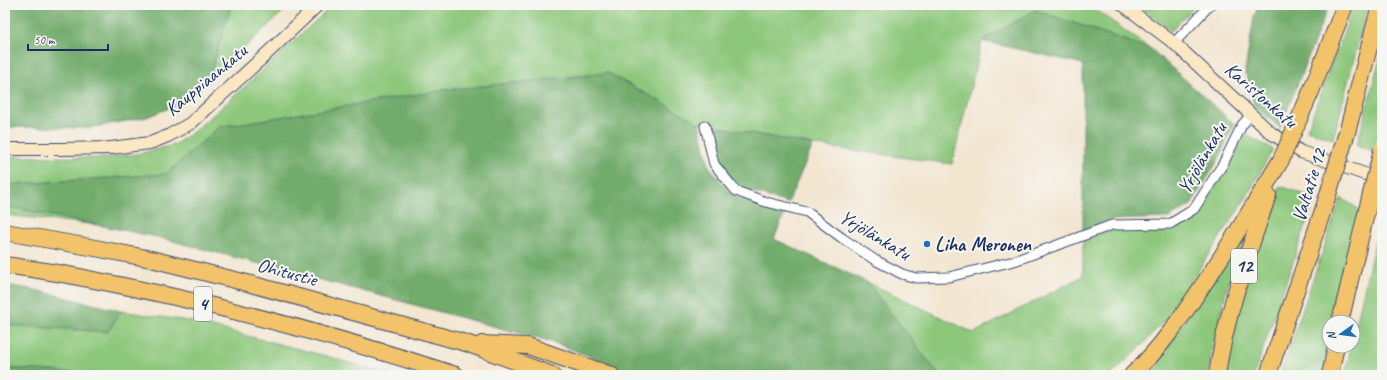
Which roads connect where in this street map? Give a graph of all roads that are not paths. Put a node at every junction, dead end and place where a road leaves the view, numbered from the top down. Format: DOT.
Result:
graph roads {
  1 [pos="318,5"];
  2 [pos="1123,5"];
  3 [pos="1210,5"];
  4 [pos="1345,5"];
  5 [pos="1380,5"];
  6 [pos="1174,43"];
  7 [pos="1251,115"];
  8 [pos="704,126"];
  9 [pos="5,149"];
  10 [pos="1382,150"];
  11 [pos="1281,160"];
  12 [pos="1382,180"];
  13 [pos="5,232"];
  14 [pos="5,265"];
  15 [pos="1342,314"];
  16 [pos="466,343"];
  17 [pos="1334,354"];
  18 [pos="456,375"];
  19 [pos="552,375"];
  20 [pos="611,375"];
  21 [pos="1132,375"];
  22 [pos="1217,375"];
  23 [pos="1268,375"];
  24 [pos="1330,375"];
  1 -- 9 [label="street, Kauppiaankatu"];
  2 -- 6 [label="street"];
  3 -- 6 [label="street"];
  4 -- 11 [label="highway, 12, bridge"];
  5 -- 23 [label="highway, Valtatie 12, bridge"];
  6 -- 7 [label="street, Karistonkatu"];
  7 -- 8 [label="street, Yrjölänkatu"];
  7 -- 12 [label="street, Karistonkatu"];
  10 -- 15 [label="highway, bridge"];
  11 -- 21 [label="highway"];
  11 -- 22 [label="highway, 12"];
  13 -- 16 [label="highway, Ohitustie / 4"];
  14 -- 18 [label="highway, 4"];
  16 -- 19 [label="highway, Ohitustie / 4"];
  16 -- 20 [label="highway"];
  17 -- 24 [label="highway"];
}
